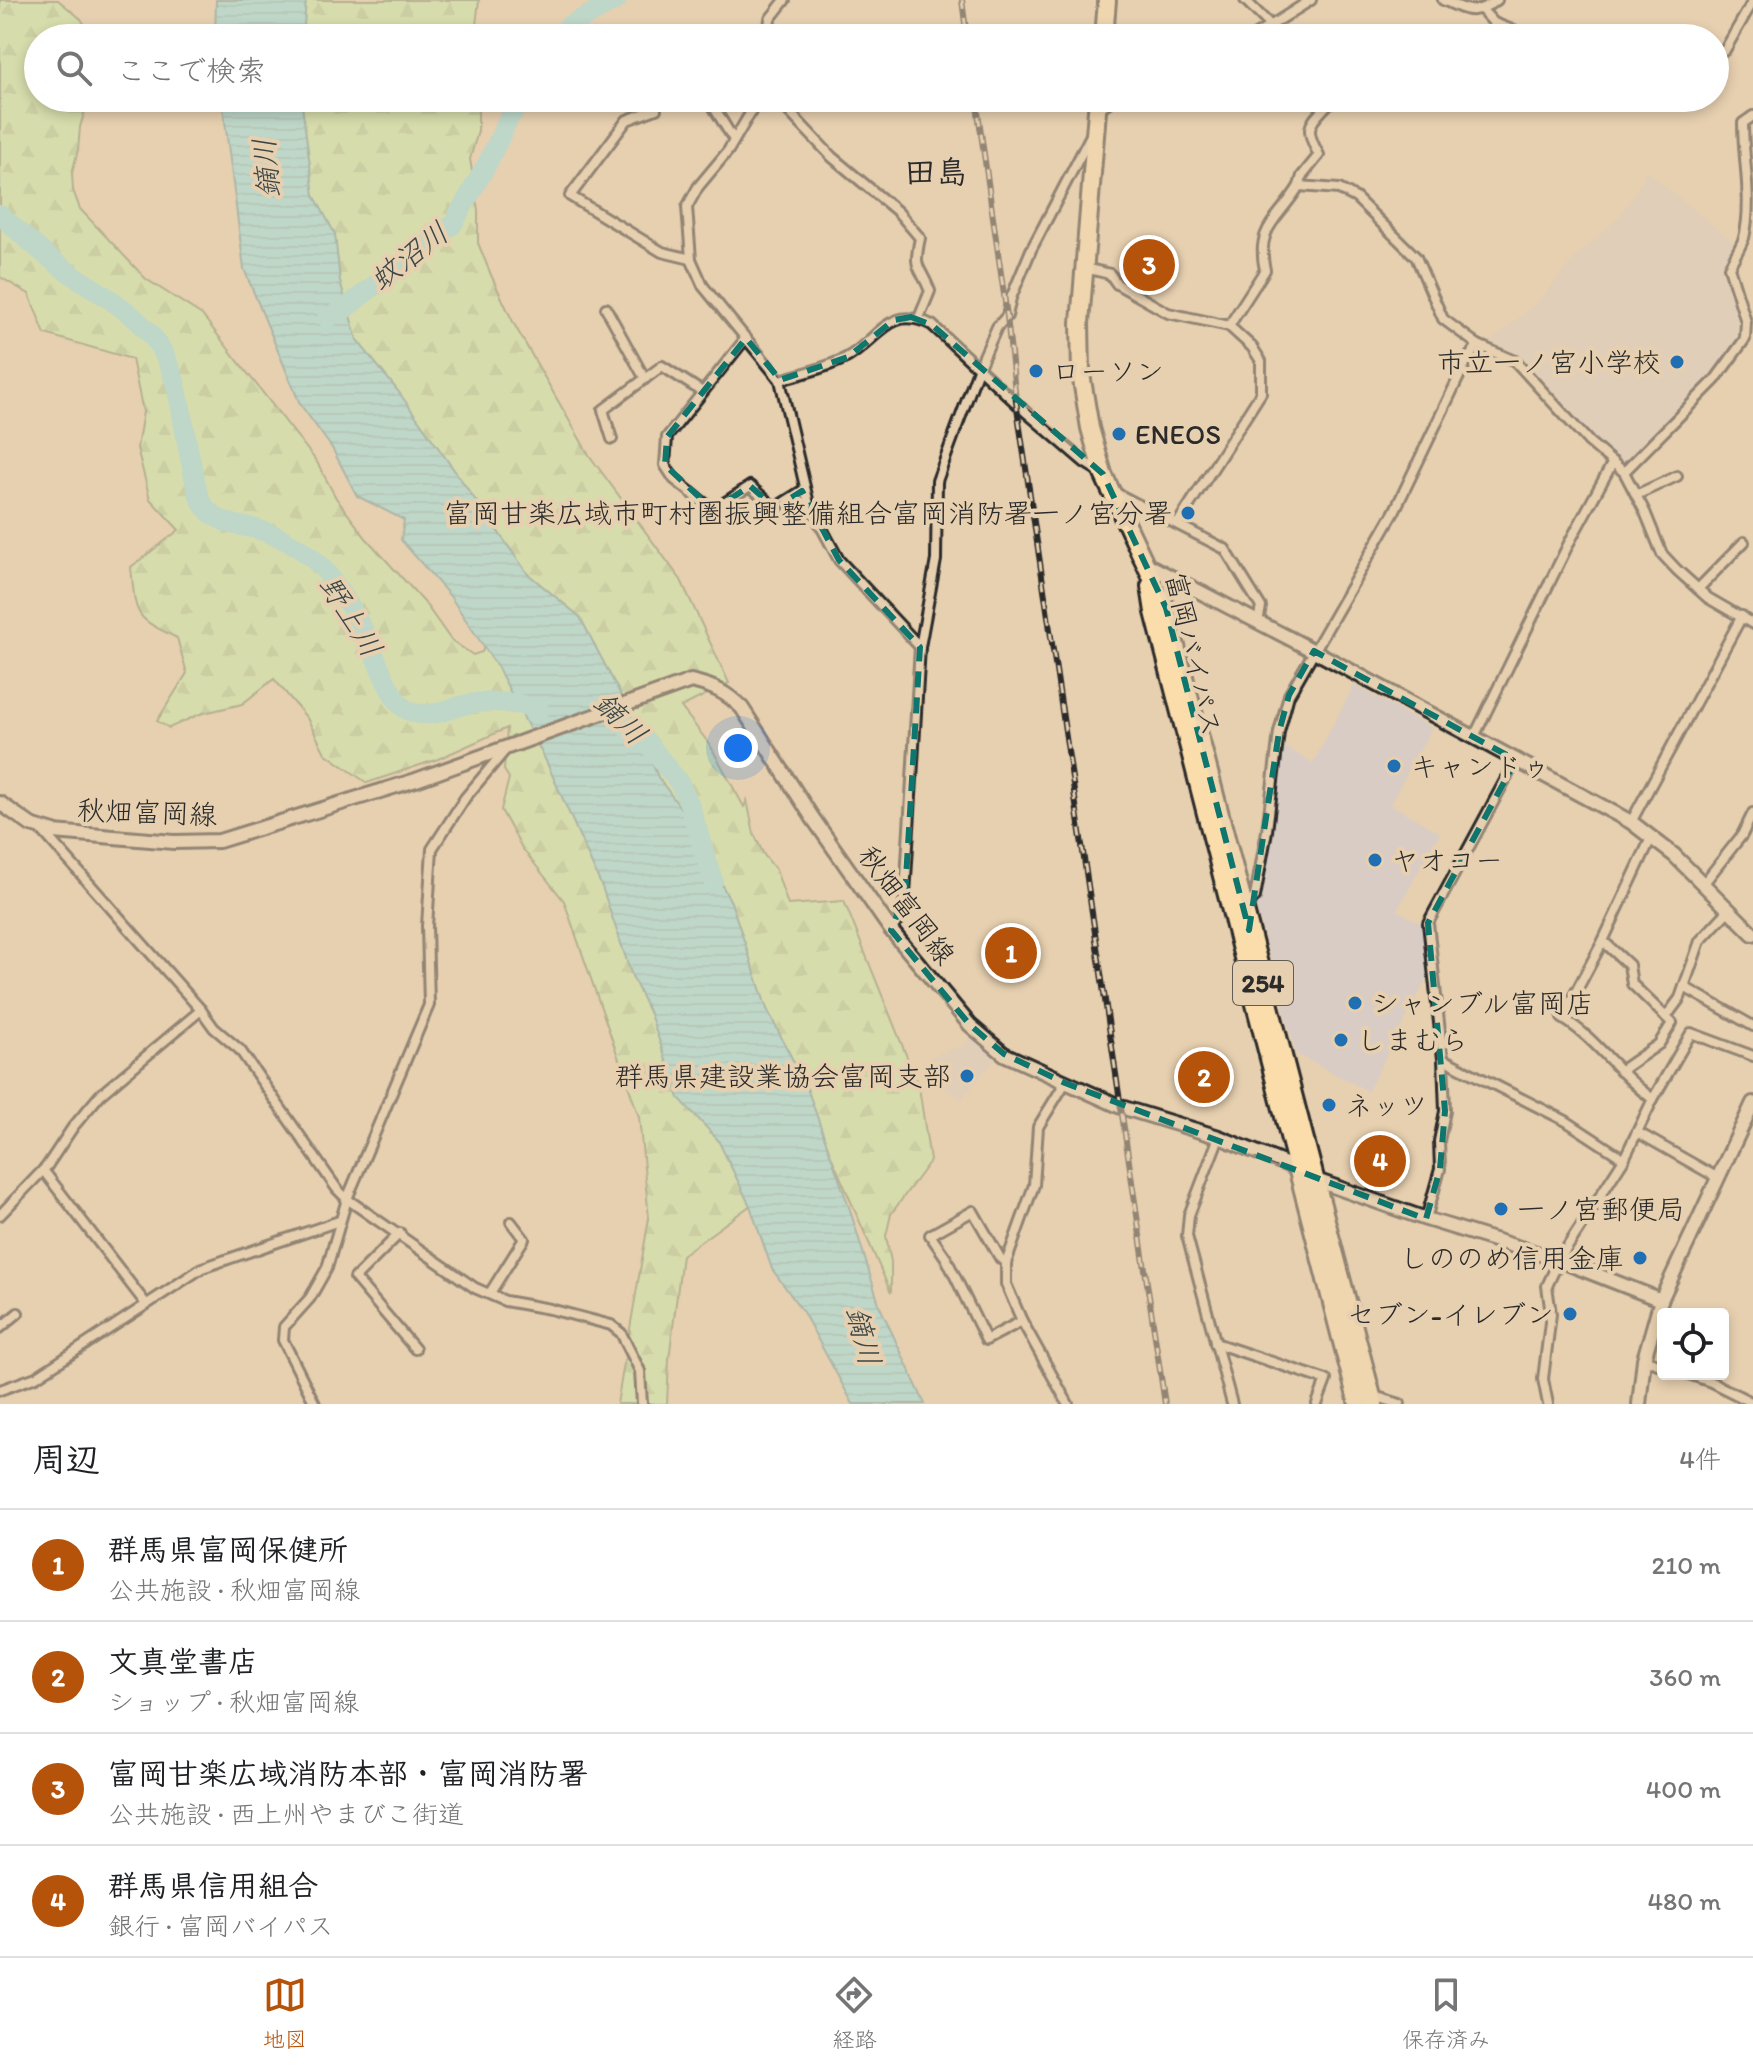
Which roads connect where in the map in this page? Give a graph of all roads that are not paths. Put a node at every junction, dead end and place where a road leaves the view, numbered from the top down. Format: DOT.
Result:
graph roads {
  1 [pos="1107,0"];
  2 [pos="1245,0"];
  3 [pos="1311,0"];
  4 [pos="1443,0"];
  5 [pos="1497,0"];
  6 [pos="781,1"];
  7 [pos="1753,1"];
  8 [pos="1482,10"];
  9 [pos="769,24"];
  10 [pos="1105,24"];
  11 [pos="1268,24"];
  12 [pos="1276,24"];
  13 [pos="1497,24"];
  14 [pos="1729,43"];
  15 [pos="648,112"];
  16 [pos="717,112"];
  17 [pos="751,112"];
  18 [pos="789,112"];
  19 [pos="1097,112"];
  20 [pos="1097,112"];
  21 [pos="1321,112"];
  22 [pos="1753,116"];
  23 [pos="734,140"];
  24 [pos="1299,186"];
  25 [pos="691,259"];
  26 [pos="1084,267"];
  27 [pos="606,308"];
  28 [pos="919,318"];
  29 [pos="1229,326"];
  30 [pos="746,338"];
  31 [pos="1478,345"];
  32 [pos="979,367"];
  33 [pos="645,379"];
  34 [pos="780,380"];
  35 [pos="701,391"];
  36 [pos="612,439"];
  37 [pos="1613,462"];
  38 [pos="1624,472"];
  39 [pos="1103,474"];
  40 [pos="1677,476"];
  41 [pos="805,489"];
  42 [pos="1111,490"];
  43 [pos="1636,495"];
  44 [pos="1178,523"];
  45 [pos="1744,542"];
  46 [pos="1146,564"];
  47 [pos="1698,589"];
  48 [pos="1742,616"];
  49 [pos="1258,622"];
  50 [pos="1753,624"];
  51 [pos="920,647"];
  52 [pos="1314,651"];
  53 [pos="1474,737"];
  54 [pos="507,747"];
  55 [pos="1516,760"];
  56 [pos="0,803"];
  57 [pos="1753,813"];
  58 [pos="1631,822"];
  59 [pos="41,828"];
  60 [pos="1651,838"];
  61 [pos="1704,883"];
  62 [pos="1244,909"];
  63 [pos="1729,910"];
  64 [pos="891,930"];
  65 [pos="1753,934"];
  66 [pos="1603,941"];
  67 [pos="1684,987"];
  68 [pos="201,1010"];
  69 [pos="1669,1020"];
  70 [pos="1753,1026"];
  71 [pos="1691,1033"];
  72 [pos="1753,1056"];
  73 [pos="1443,1059"];
  74 [pos="1620,1071"];
  75 [pos="1065,1083"];
  76 [pos="1653,1099"];
  77 [pos="1753,1103"];
  78 [pos="1637,1132"];
  79 [pos="1219,1137"];
  80 [pos="1624,1159"];
  81 [pos="1298,1169"];
  82 [pos="43,1170"];
  83 [pos="1718,1178"];
  84 [pos="1313,1179"];
  85 [pos="347,1199"];
  86 [pos="0,1215"];
  87 [pos="1426,1219"];
  88 [pos="339,1221"];
  89 [pos="511,1222"];
  90 [pos="400,1233"];
  91 [pos="1559,1260"];
  92 [pos="1006,1263"];
  93 [pos="490,1293"];
  94 [pos="1661,1300"];
  95 [pos="146,1304"];
  96 [pos="18,1313"];
  97 [pos="1022,1321"];
  98 [pos="0,1328"];
  99 [pos="1215,1343"];
  100 [pos="415,1349"];
  101 [pos="1644,1359"];
  102 [pos="1657,1364"];
  103 [pos="1705,1380"];
  104 [pos="0,1390"];
  105 [pos="1368,1401"];
  106 [pos="1753,1403"];
  107 [pos="315,1404"];
  108 [pos="642,1404"];
  109 [pos="1068,1404"];
  110 [pos="1232,1404"];
  111 [pos="1317,1404"];
  112 [pos="1400,1404"];
  113 [pos="1548,1404"];
  114 [pos="1639,1404"];
  1 -- 10 [label="highway"];
  2 -- 11 [label="street"];
  3 -- 12 [label="street"];
  4 -- 8 [label="street"];
  5 -- 8 [label="street"];
  6 -- 9 [label="street"];
  7 -- 14 [label="street"];
  8 -- 13 [label="street"];
  15 -- 25 [label="street"];
  16 -- 23 [label="street"];
  17 -- 23 [label="street"];
  18 -- 28 [label="street"];
  19 -- 26 [label="highway, 254"];
  20 -- 32 [label="street"];
  21 -- 24 [label="street"];
  22 -- 38 [label="street"];
  23 -- 25 [label="street"];
  24 -- 29 [label="street"];
  24 -- 31 [label="street"];
  25 -- 30 [label="street"];
  26 -- 29 [label="street"];
  26 -- 39 [label="highway, 254"];
  27 -- 33 [label="street"];
  28 -- 32 [label="street"];
  28 -- 34 [label="street"];
  29 -- 44 [label="street"];
  30 -- 34 [label="street"];
  30 -- 35 [label="street"];
  31 -- 37 [label="street"];
  31 -- 52 [label="street"];
  32 -- 39 [label="street"];
  32 -- 51 [label="street"];
  33 -- 35 [label="street"];
  33 -- 36 [label="street"];
  34 -- 41 [label="street"];
  35 -- 41 [label="street"];
  37 -- 38 [label="street"];
  37 -- 53 [label="street"];
  38 -- 43 [label="street"];
  39 -- 42 [label="highway, 254"];
  40 -- 43 [label="street"];
  41 -- 51 [label="street"];
  42 -- 44 [label="street"];
  42 -- 46 [label="highway, 254"];
  43 -- 47 [label="street"];
  44 -- 49 [label="street"];
  45 -- 47 [label="street"];
  46 -- 49 [label="main road"];
  46 -- 62 [label="highway, 富岡バイパス / 254"];
  46 -- 81 [label="highway, 富岡バイパス / 254"];
  47 -- 48 [label="street"];
  48 -- 50 [label="street"];
  48 -- 58 [label="street"];
  49 -- 52 [label="main road"];
  51 -- 64 [label="street"];
  52 -- 53 [label="main road"];
  52 -- 62 [label="street"];
  53 -- 55 [label="main road"];
  54 -- 59 [label="main road, 秋畑富岡線"];
  54 -- 64 [label="main road, 秋畑富岡線"];
  54 -- 85 [label="street"];
  55 -- 58 [label="main road"];
  55 -- 73 [label="street"];
  56 -- 59 [label="main road, 秋畑富岡線"];
  57 -- 61 [label="street"];
  58 -- 60 [label="main road"];
  59 -- 68 [label="street"];
  60 -- 61 [label="main road"];
  60 -- 66 [label="street"];
  61 -- 63 [label="main road"];
  62 -- 84 [label="highway, 富岡バイパス / 254"];
  63 -- 65 [label="main road"];
  63 -- 67 [label="street"];
  64 -- 75 [label="main road, 秋畑富岡線"];
  66 -- 69 [label="street"];
  66 -- 74 [label="street"];
  67 -- 69 [label="street"];
  67 -- 70 [label="street"];
  68 -- 82 [label="street"];
  68 -- 85 [label="street"];
  69 -- 71 [label="street"];
  69 -- 74 [label="street"];
  71 -- 72 [label="street"];
  71 -- 76 [label="street"];
  73 -- 80 [label="street"];
  73 -- 87 [label="street"];
  74 -- 76 [label="street"];
  75 -- 79 [label="main road, 秋畑富岡線"];
  75 -- 92 [label="street"];
  76 -- 78 [label="street"];
  77 -- 83 [label="main road"];
  78 -- 80 [label="street"];
  78 -- 83 [label="street"];
  79 -- 81 [label="main road, 秋畑富岡線"];
  79 -- 99 [label="street"];
  80 -- 91 [label="street"];
  81 -- 84 [label="main road, 秋畑富岡線"];
  81 -- 105 [label="highway, 富岡バイパス / 254"];
  82 -- 86 [label="street"];
  82 -- 95 [label="street"];
  83 -- 94 [label="main road"];
  84 -- 87 [label="main road, 秋畑富岡線"];
  84 -- 105 [label="highway, 富岡バイパス / 254"];
  85 -- 88 [label="street"];
  85 -- 90 [label="street"];
  87 -- 91 [label="main road, 秋畑富岡線"];
  88 -- 95 [label="street"];
  88 -- 107 [label="street"];
  89 -- 93 [label="street"];
  90 -- 93 [label="street"];
  90 -- 100 [label="street"];
  91 -- 94 [label="main road, 秋畑富岡線"];
  91 -- 113 [label="street"];
  92 -- 97 [label="street"];
  92 -- 97 [label="street"];
  93 -- 108 [label="street"];
  94 -- 101 [label="main road"];
  95 -- 104 [label="street"];
  96 -- 98 [label="street"];
  97 -- 109 [label="street"];
  99 -- 110 [label="street"];
  99 -- 111 [label="street"];
  101 -- 102 [label="street"];
  101 -- 114 [label="main road"];
  103 -- 106 [label="street"];
  105 -- 112 [label="street"];
}
